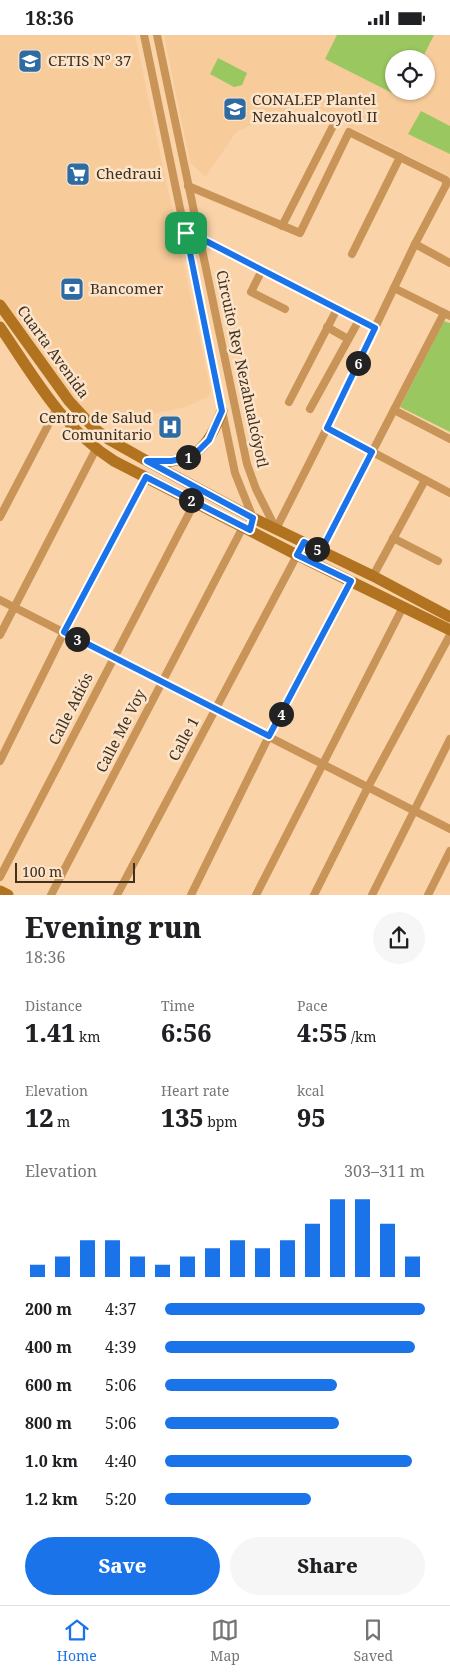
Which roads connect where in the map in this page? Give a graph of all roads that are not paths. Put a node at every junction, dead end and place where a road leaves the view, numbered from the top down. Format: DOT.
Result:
graph roads {
  1 [pos="144,35"];
  2 [pos="157,35"];
  3 [pos="335,123"];
  4 [pos="400,157"];
  5 [pos="188,186"];
  6 [pos="282,226"];
  7 [pos="186,233"];
  8 [pos="200,238"];
  9 [pos="415,244"];
  10 [pos="352,254"];
  11 [pos="450,263"];
  12 [pos="262,270"];
  13 [pos="208,277"];
  14 [pos="196,280"];
  15 [pos="394,288"];
  16 [pos="0,305"];
  17 [pos="284,309"];
  18 [pos="337,309"];
  19 [pos="447,315"];
  20 [pos="359,320"];
  21 [pos="0,327"];
  22 [pos="327,327"];
  23 [pos="375,328"];
  24 [pos="22,335"];
  25 [pos="348,339"];
  26 [pos="10,342"];
  27 [pos="290,402"];
  28 [pos="56,409"];
  29 [pos="310,409"];
  30 [pos="394,410"];
  31 [pos="222,411"];
  32 [pos="327,428"];
  33 [pos="450,439"];
  34 [pos="96,449"];
  35 [pos="372,452"];
  36 [pos="147,461"];
  37 [pos="146,477"];
  38 [pos="425,480"];
  39 [pos="450,493"];
  40 [pos="195,502"];
  41 [pos="0,517"];
  42 [pos="253,518"];
  43 [pos="247,529"];
  44 [pos="276,529"];
  45 [pos="393,538"];
  46 [pos="304,542"];
  47 [pos="321,551"];
  48 [pos="297,555"];
  49 [pos="438,561"];
  50 [pos="373,577"];
  51 [pos="351,581"];
  52 [pos="0,600"];
  53 [pos="14,607"];
  54 [pos="403,607"];
  55 [pos="450,617"];
  56 [pos="450,630"];
  57 [pos="64,632"];
  58 [pos="0,635"];
  59 [pos="450,635"];
  60 [pos="113,657"];
  61 [pos="162,682"];
  62 [pos="215,709"];
  63 [pos="269,736"];
  64 [pos="450,739"];
  65 [pos="0,761"];
  66 [pos="323,764"];
  67 [pos="368,787"];
  68 [pos="414,810"];
  69 [pos="450,829"];
  70 [pos="450,851"];
  71 [pos="0,877"];
  72 [pos="0,891"];
  73 [pos="8,895"];
  74 [pos="51,895"];
  75 [pos="117,895"];
  76 [pos="191,895"];
  77 [pos="256,895"];
  78 [pos="314,895"];
  79 [pos="372,895"];
  80 [pos="428,895"];
  1 -- 7 [label="street, Circuito Rey Nezahualcóyotl"];
  2 -- 5 [label="street, Circuito Rey Nezahualcóyotl"];
  3 -- 6 [label="street"];
  4 -- 6 [label="street"];
  4 -- 9 [label="street"];
  4 -- 10 [label="street"];
  5 -- 6 [label="street"];
  5 -- 8 [label="street, Circuito Rey Nezahualcóyotl"];
  7 -- 8 [label="street"];
  7 -- 14 [label="street, Circuito Rey Nezahualcóyotl"];
  8 -- 12 [label="street"];
  8 -- 13 [label="street, Circuito Rey Nezahualcóyotl"];
  9 -- 11 [label="street"];
  9 -- 15 [label="street"];
  12 -- 17 [label="street"];
  12 -- 18 [label="street"];
  13 -- 14 [label="street"];
  13 -- 44 [label="street, Circuito Rey Nezahualcóyotl"];
  14 -- 31 [label="street, Circuito Rey Nezahualcóyotl"];
  15 -- 19 [label="street"];
  15 -- 23 [label="street"];
  16 -- 24 [label="main road, Cuarta Avenida"];
  18 -- 20 [label="street"];
  18 -- 22 [label="street"];
  19 -- 30 [label="street"];
  20 -- 23 [label="street"];
  20 -- 25 [label="street"];
  21 -- 26 [label="main road, Cuarta Avenida"];
  22 -- 25 [label="street"];
  22 -- 27 [label="street"];
  23 -- 32 [label="street"];
  24 -- 26 [label="main road"];
  24 -- 36 [label="main road, Cuarta Avenida"];
  25 -- 29 [label="street"];
  26 -- 28 [label="main road, Cuarta Avenida"];
  28 -- 34 [label="main road, Cuarta Avenida"];
  28 -- 41 [label="street"];
  30 -- 33 [label="street"];
  30 -- 35 [label="street"];
  31 -- 36 [label="main road"];
  31 -- 42 [label="street, Circuito Rey Nezahualcóyotl"];
  32 -- 35 [label="street"];
  32 -- 44 [label="street"];
  34 -- 37 [label="main road, Cuarta Avenida"];
  34 -- 53 [label="street"];
  35 -- 38 [label="street"];
  35 -- 47 [label="street"];
  36 -- 42 [label="main road, Cuarta Avenida"];
  37 -- 40 [label="main road, Cuarta Avenida"];
  37 -- 57 [label="street"];
  38 -- 39 [label="street"];
  38 -- 45 [label="street"];
  40 -- 43 [label="main road, Cuarta Avenida"];
  40 -- 60 [label="street, Calle Adiós"];
  42 -- 43 [label="street"];
  42 -- 44 [label="main road, Cuarta Avenida"];
  43 -- 48 [label="main road, Cuarta Avenida"];
  43 -- 61 [label="street, Calle Me Voy"];
  44 -- 46 [label="main road, Cuarta Avenida"];
  45 -- 49 [label="street"];
  45 -- 50 [label="street"];
  46 -- 47 [label="main road, Cuarta Avenida"];
  46 -- 48 [label="street, Calle 1"];
  47 -- 50 [label="main road, Cuarta Avenida"];
  48 -- 51 [label="main road, Cuarta Avenida"];
  48 -- 62 [label="street, Calle 1"];
  50 -- 55 [label="main road, Cuarta Avenida"];
  51 -- 54 [label="main road, Cuarta Avenida"];
  51 -- 63 [label="street"];
  52 -- 53 [label="street"];
  53 -- 57 [label="street"];
  53 -- 58 [label="street"];
  54 -- 56 [label="main road, Cuarta Avenida"];
  54 -- 66 [label="street"];
  57 -- 60 [label="street"];
  57 -- 65 [label="street"];
  59 -- 67 [label="street"];
  60 -- 61 [label="street"];
  60 -- 71 [label="street, Calle Adiós"];
  61 -- 62 [label="street"];
  61 -- 74 [label="street, Calle Me Voy"];
  62 -- 63 [label="street"];
  62 -- 75 [label="street, Calle 1"];
  63 -- 66 [label="street"];
  63 -- 76 [label="street"];
  64 -- 68 [label="street"];
  66 -- 67 [label="street"];
  66 -- 77 [label="street"];
  67 -- 68 [label="street"];
  67 -- 78 [label="street"];
  68 -- 69 [label="street"];
  68 -- 79 [label="street"];
  70 -- 80 [label="street"];
  72 -- 73 [label="main road"];
}
